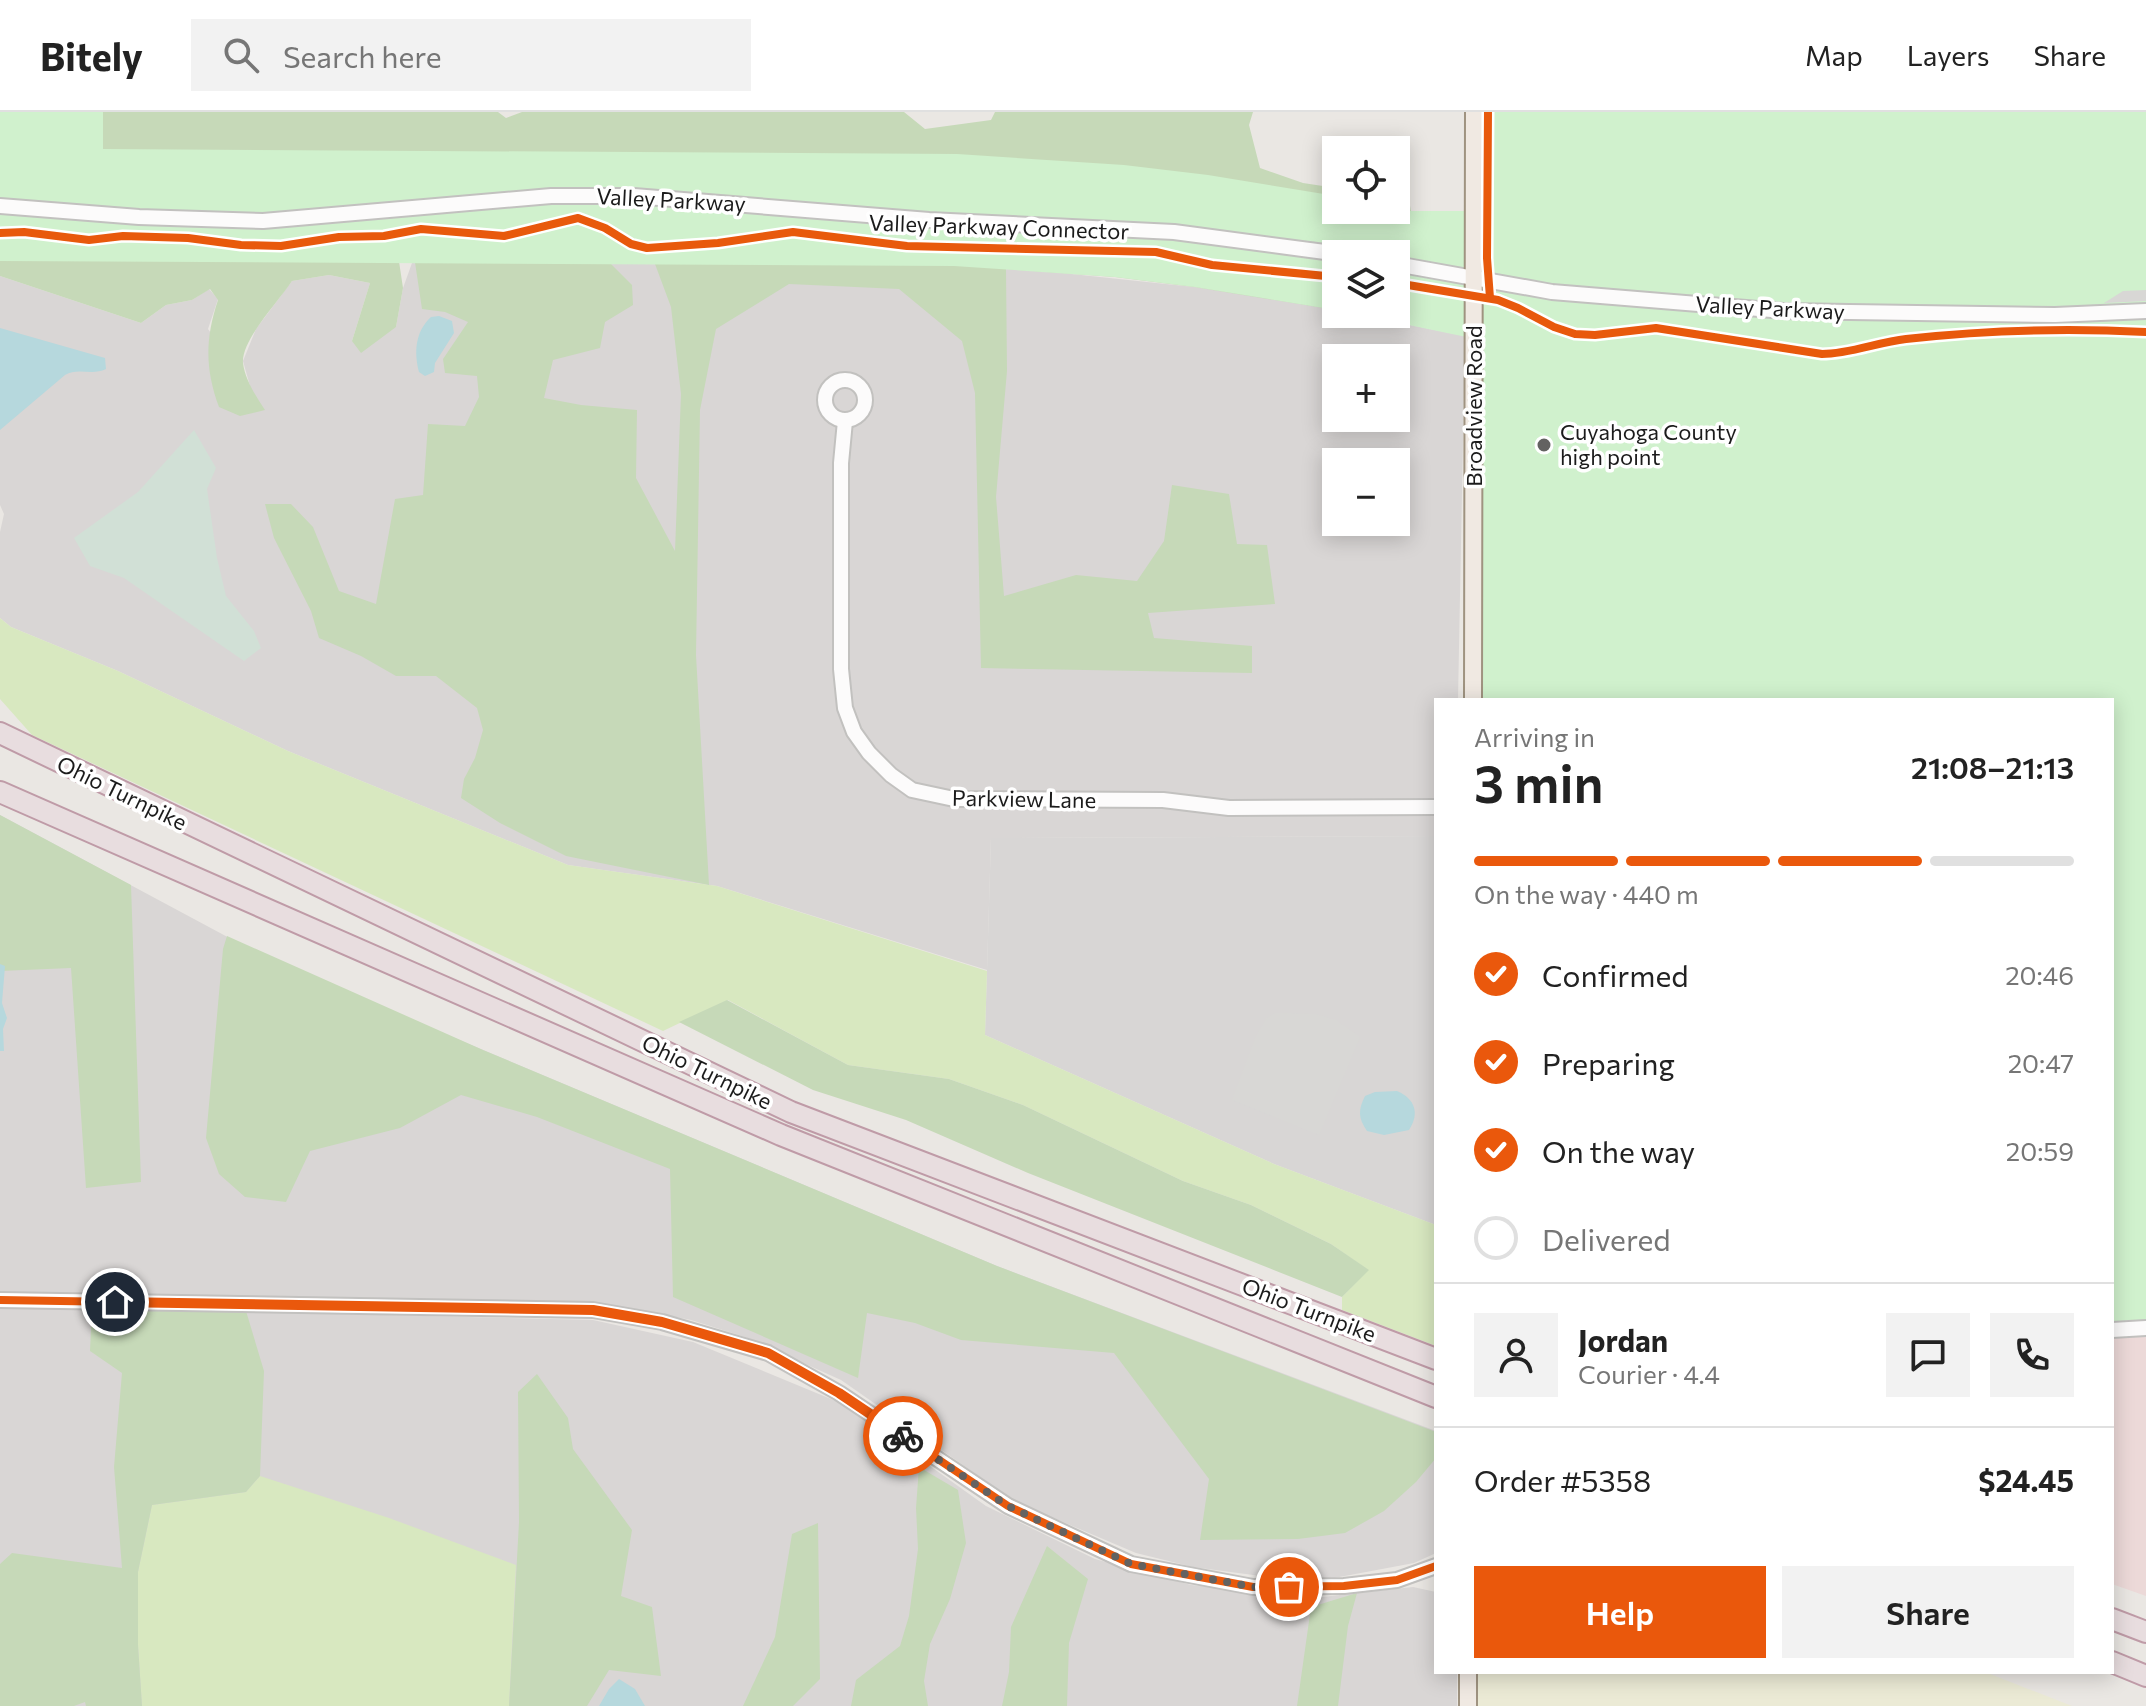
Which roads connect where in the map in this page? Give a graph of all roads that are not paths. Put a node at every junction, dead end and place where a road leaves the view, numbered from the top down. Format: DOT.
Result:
graph roads {
  1 [pos="1474,112"];
  2 [pos="0,206"];
  3 [pos="1322,252"];
  4 [pos="1410,267"];
  5 [pos="1474,278"];
  6 [pos="2146,311"];
  7 [pos="845,421"];
  8 [pos="1473,698"];
  9 [pos="0,733"];
  10 [pos="0,792"];
  11 [pos="1434,807"];
  12 [pos="0,1300"];
  13 [pos="2146,1328"];
  14 [pos="2114,1330"];
  15 [pos="1434,1358"];
  16 [pos="1434,1396"];
  17 [pos="1434,1567"];
  18 [pos="2114,1620"];
  19 [pos="2146,1632"];
  20 [pos="2114,1663"];
  21 [pos="1468,1674"];
  22 [pos="2146,1676"];
  23 [pos="1468,1706"];
  1 -- 5 [label="main road, Broadview Road"];
  2 -- 3 [label="street, Valley Parkway"];
  4 -- 5 [label="street, Valley Parkway"];
  5 -- 6 [label="street, Valley Parkway"];
  5 -- 8 [label="main road, Broadview Road"];
  7 -- 11 [label="street, Parkview Lane"];
  9 -- 15 [label="highway, Ohio Turnpike"];
  10 -- 16 [label="highway, Ohio Turnpike"];
  12 -- 17 [label="street"];
  13 -- 14 [label="street"];
  18 -- 19 [label="highway"];
  20 -- 22 [label="highway"];
  21 -- 23 [label="main road"];
}
